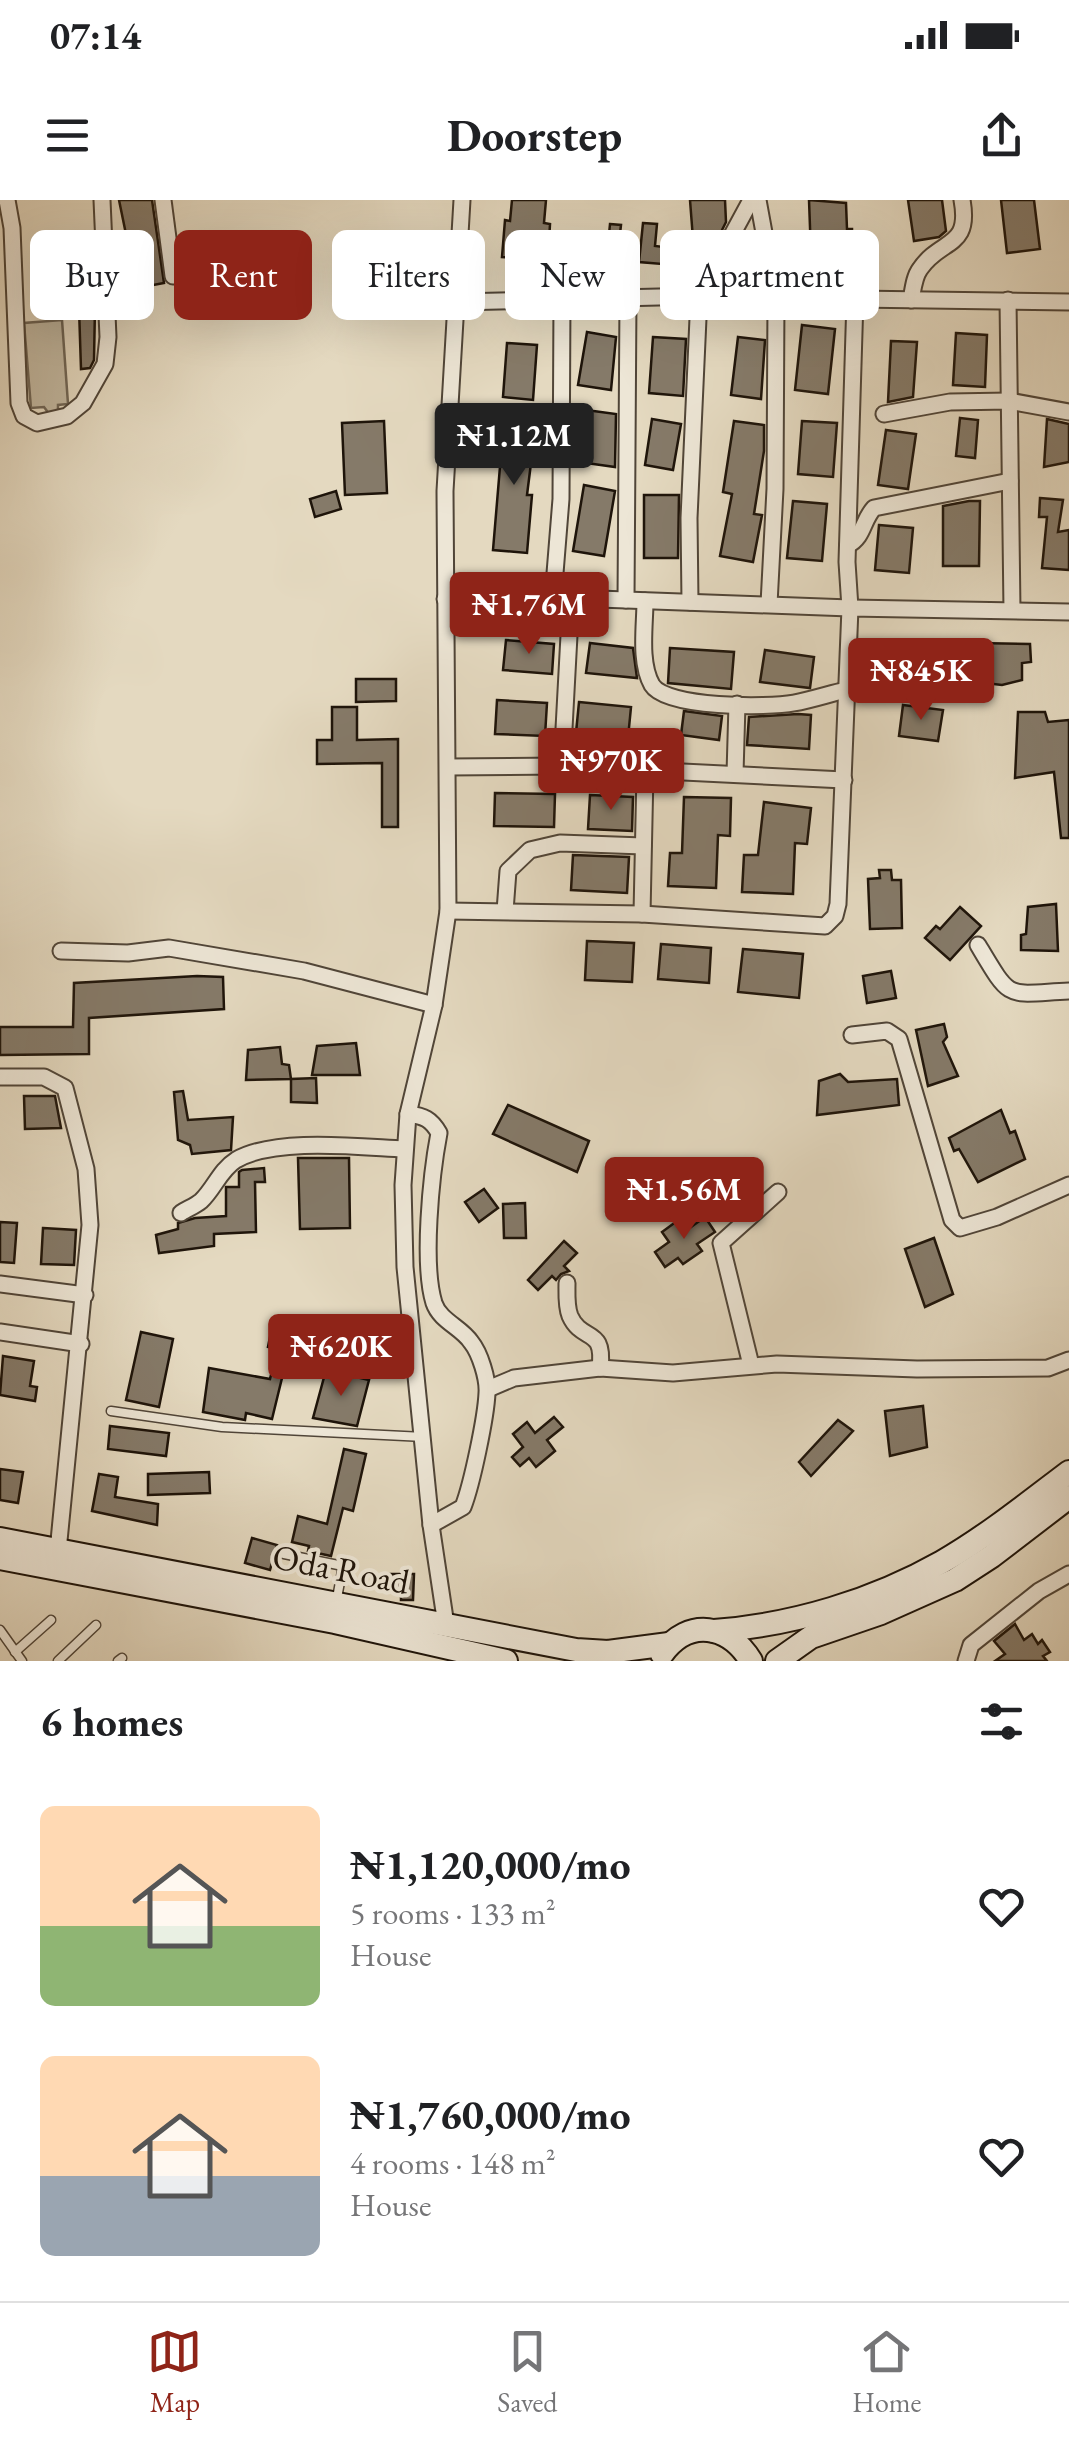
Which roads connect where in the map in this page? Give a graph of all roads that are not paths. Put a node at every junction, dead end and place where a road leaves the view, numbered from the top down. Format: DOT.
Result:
graph roads {
  1 [pos="7,200"];
  2 [pos="102,200"];
  3 [pos="163,200"];
  4 [pos="462,200"];
  5 [pos="754,200"];
  6 [pos="962,200"];
  7 [pos="461,230"];
  8 [pos="737,230"];
  9 [pos="761,230"];
  10 [pos="172,276"];
  11 [pos="879,300"];
  12 [pos="911,300"];
  13 [pos="1008,300"];
  14 [pos="1069,302"];
  15 [pos="456,320"];
  16 [pos="562,320"];
  17 [pos="628,320"];
  18 [pos="698,320"];
  19 [pos="776,320"];
  20 [pos="854,320"];
  21 [pos="1009,402"];
  22 [pos="1069,412"];
  23 [pos="884,414"];
  24 [pos="1010,480"];
  25 [pos="848,545"];
  26 [pos="445,598"];
  27 [pos="554,598"];
  28 [pos="571,598"];
  29 [pos="626,600"];
  30 [pos="645,601"];
  31 [pos="690,602"];
  32 [pos="769,604"];
  33 [pos="850,608"];
  34 [pos="1012,610"];
  35 [pos="1069,612"];
  36 [pos="846,690"];
  37 [pos="737,704"];
  38 [pos="448,766"];
  39 [pos="562,766"];
  40 [pos="645,772"];
  41 [pos="735,774"];
  42 [pos="844,780"];
  43 [pos="644,846"];
  44 [pos="448,911"];
  45 [pos="504,911"];
  46 [pos="642,914"];
  47 [pos="978,945"];
  48 [pos="61,951"];
  49 [pos="1069,992"];
  50 [pos="434,1005"];
  51 [pos="852,1035"];
  52 [pos="0,1077"];
  53 [pos="408,1114"];
  54 [pos="404,1150"];
  55 [pos="1069,1185"];
  56 [pos="778,1192"];
  57 [pos="181,1213"];
  58 [pos="567,1283"];
  59 [pos="0,1284"];
  60 [pos="85,1295"];
  61 [pos="0,1332"];
  62 [pos="81,1344"];
  63 [pos="1069,1360"];
  64 [pos="751,1365"];
  65 [pos="600,1368"];
  66 [pos="488,1389"];
  67 [pos="110,1411"];
  68 [pos="424,1437"];
  69 [pos="1069,1472"];
  70 [pos="1069,1497"];
  71 [pos="431,1525"];
  72 [pos="0,1538"];
  73 [pos="58,1550"];
  74 [pos="284,1554"];
  75 [pos="0,1558"];
  76 [pos="1069,1574"];
  77 [pos="336,1602"];
  78 [pos="51,1620"];
  79 [pos="96,1625"];
  80 [pos="446,1626"];
  81 [pos="0,1630"];
  82 [pos="714,1630"];
  83 [pos="15,1652"];
  84 [pos="663,1653"];
  85 [pos="22,1661"];
  86 [pos="58,1661"];
  87 [pos="506,1661"];
  88 [pos="751,1661"];
  89 [pos="777,1661"];
  90 [pos="966,1661"];
  1 -- 2 [label="street"];
  3 -- 10 [label="street"];
  4 -- 7 [label="street"];
  5 -- 8 [label="street"];
  5 -- 9 [label="street"];
  6 -- 12 [label="street"];
  11 -- 12 [label="street"];
  12 -- 13 [label="street"];
  13 -- 14 [label="street"];
  13 -- 21 [label="street"];
  15 -- 26 [label="street"];
  16 -- 27 [label="street"];
  17 -- 29 [label="street"];
  18 -- 31 [label="street"];
  19 -- 32 [label="street"];
  20 -- 25 [label="street"];
  21 -- 22 [label="street"];
  21 -- 23 [label="street"];
  21 -- 24 [label="street"];
  24 -- 25 [label="street"];
  24 -- 34 [label="street"];
  25 -- 33 [label="street"];
  26 -- 27 [label="street"];
  26 -- 38 [label="street"];
  27 -- 28 [label="street"];
  28 -- 29 [label="street"];
  28 -- 39 [label="street"];
  29 -- 30 [label="street"];
  30 -- 31 [label="street"];
  30 -- 37 [label="street"];
  31 -- 32 [label="street"];
  32 -- 33 [label="street"];
  33 -- 34 [label="street"];
  33 -- 36 [label="street"];
  34 -- 35 [label="street"];
  36 -- 37 [label="street"];
  36 -- 42 [label="street"];
  37 -- 41 [label="street"];
  38 -- 39 [label="street"];
  38 -- 44 [label="street"];
  39 -- 40 [label="street"];
  40 -- 41 [label="street"];
  40 -- 43 [label="street"];
  41 -- 42 [label="street"];
  42 -- 46 [label="street"];
  43 -- 45 [label="street"];
  43 -- 46 [label="street"];
  44 -- 45 [label="street"];
  44 -- 50 [label="street"];
  45 -- 46 [label="street"];
  47 -- 49 [label="street"];
  48 -- 50 [label="street"];
  50 -- 53 [label="street"];
  51 -- 55 [label="street"];
  52 -- 60 [label="street"];
  53 -- 54 [label="street"];
  53 -- 66 [label="street"];
  54 -- 57 [label="street"];
  54 -- 68 [label="street"];
  56 -- 64 [label="street"];
  58 -- 65 [label="street"];
  59 -- 60 [label="street"];
  60 -- 62 [label="street"];
  61 -- 62 [label="street"];
  62 -- 73 [label="street"];
  63 -- 64 [label="street"];
  64 -- 65 [label="street"];
  65 -- 66 [label="street"];
  66 -- 71 [label="street"];
  67 -- 68 [label="lane"];
  68 -- 71 [label="street"];
  69 -- 82 [label="street, Oda Road"];
  70 -- 89 [label="street"];
  71 -- 80 [label="street"];
  72 -- 73 [label="street, Oda Road"];
  73 -- 77 [label="street, Oda Road"];
  74 -- 77 [label="lane"];
  75 -- 87 [label="street, Oda Road"];
  76 -- 90 [label="street"];
  77 -- 80 [label="street, Oda Road"];
  78 -- 83 [label="lane"];
  79 -- 86 [label="lane"];
  80 -- 84 [label="street, Oda Road"];
  81 -- 83 [label="lane"];
  82 -- 84 [label="street, Oda Road"];
  82 -- 88 [label="street"];
  83 -- 85 [label="lane"];
}
